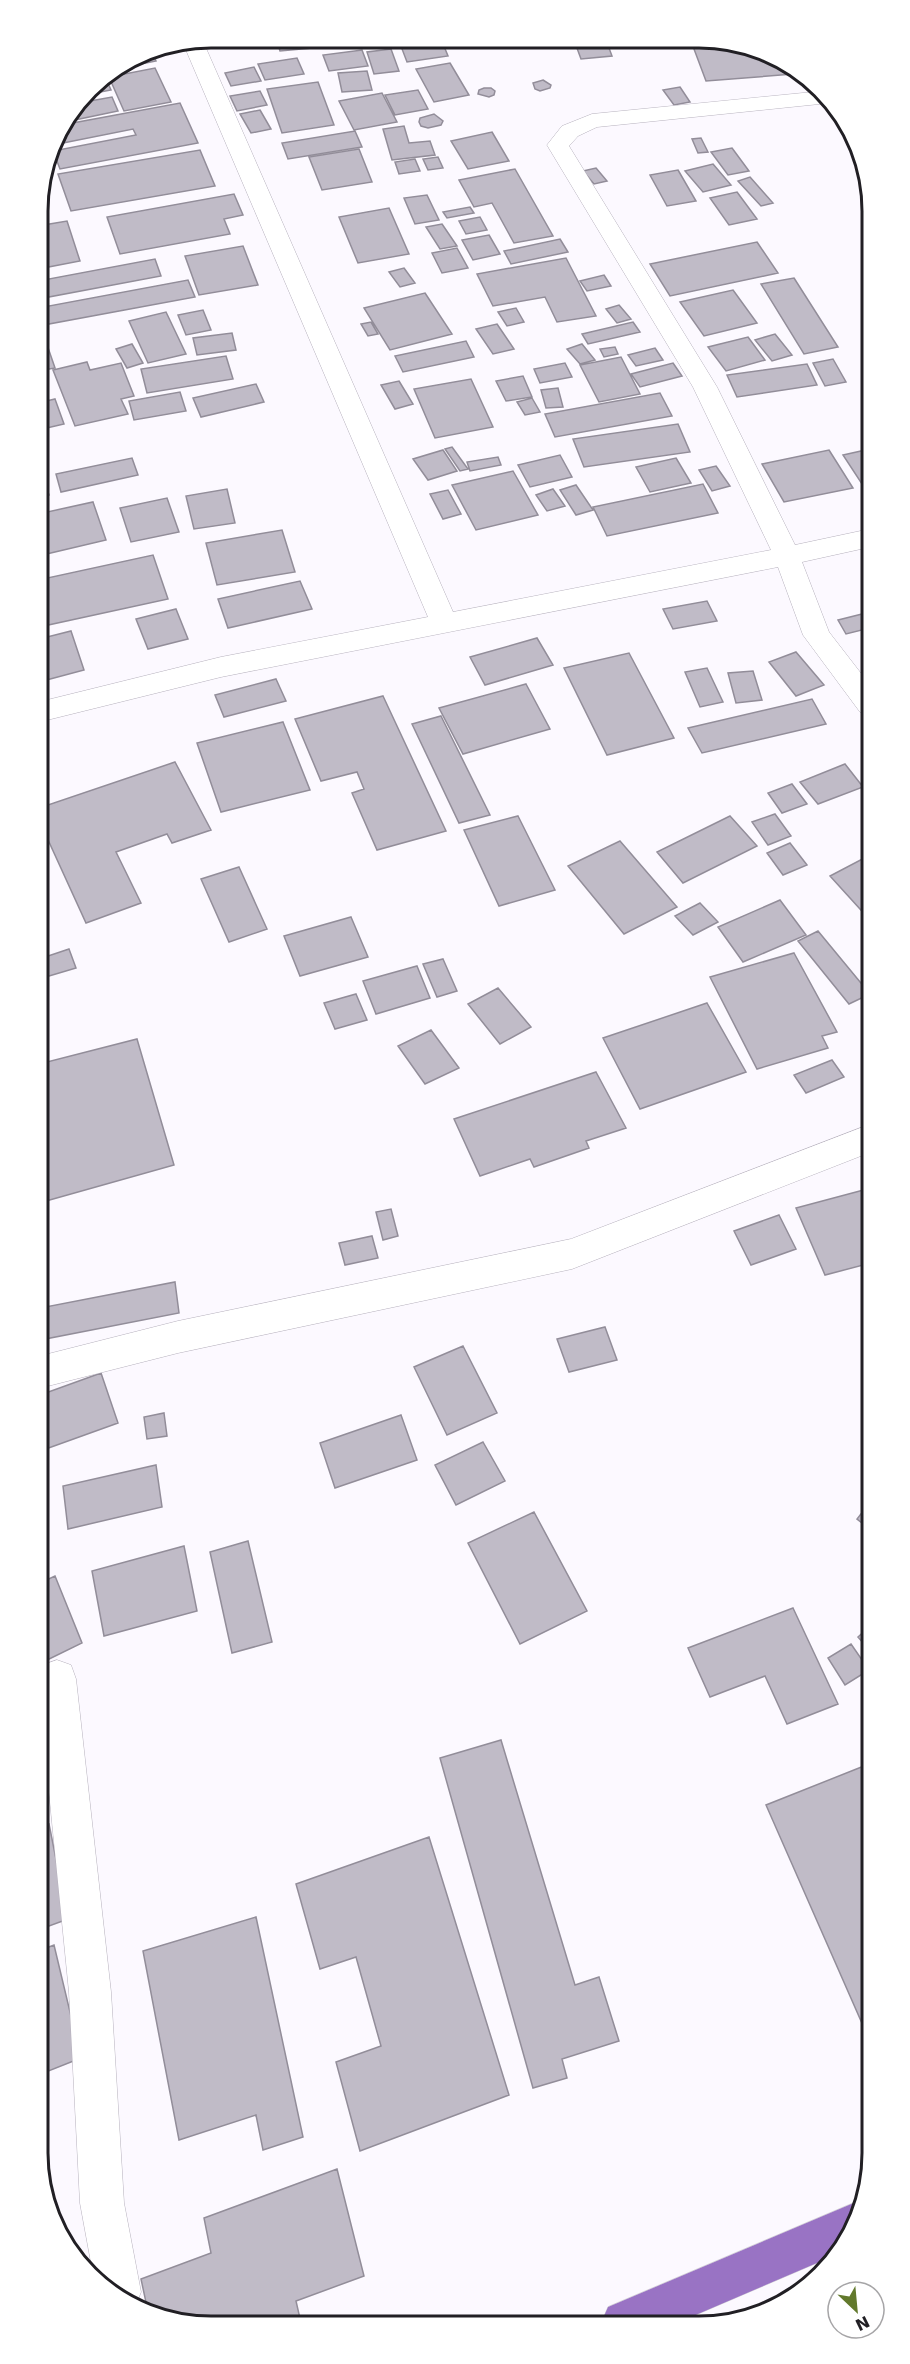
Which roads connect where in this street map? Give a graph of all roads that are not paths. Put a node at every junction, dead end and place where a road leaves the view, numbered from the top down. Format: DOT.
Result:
graph roads {
  1 [pos="196,49"];
  2 [pos="816,98"];
  3 [pos="862,540"];
  4 [pos="787,556"];
  5 [pos="444,623"];
  6 [pos="862,694"];
  7 [pos="48,710"];
  8 [pos="862,1141"];
  9 [pos="48,1370"];
  10 [pos="57,1679"];
  11 [pos="843,2230"];
  12 [pos="118,2286"];
  13 [pos="640,2316"];
  1 -- 5 [label="street"];
  2 -- 4 [label="street"];
  3 -- 4 [label="street"];
  4 -- 5 [label="street"];
  4 -- 6 [label="street"];
  5 -- 7 [label="street"];
  8 -- 9 [label="street"];
  10 -- 12 [label="street"];
  11 -- 13 [label="highway"];
}
